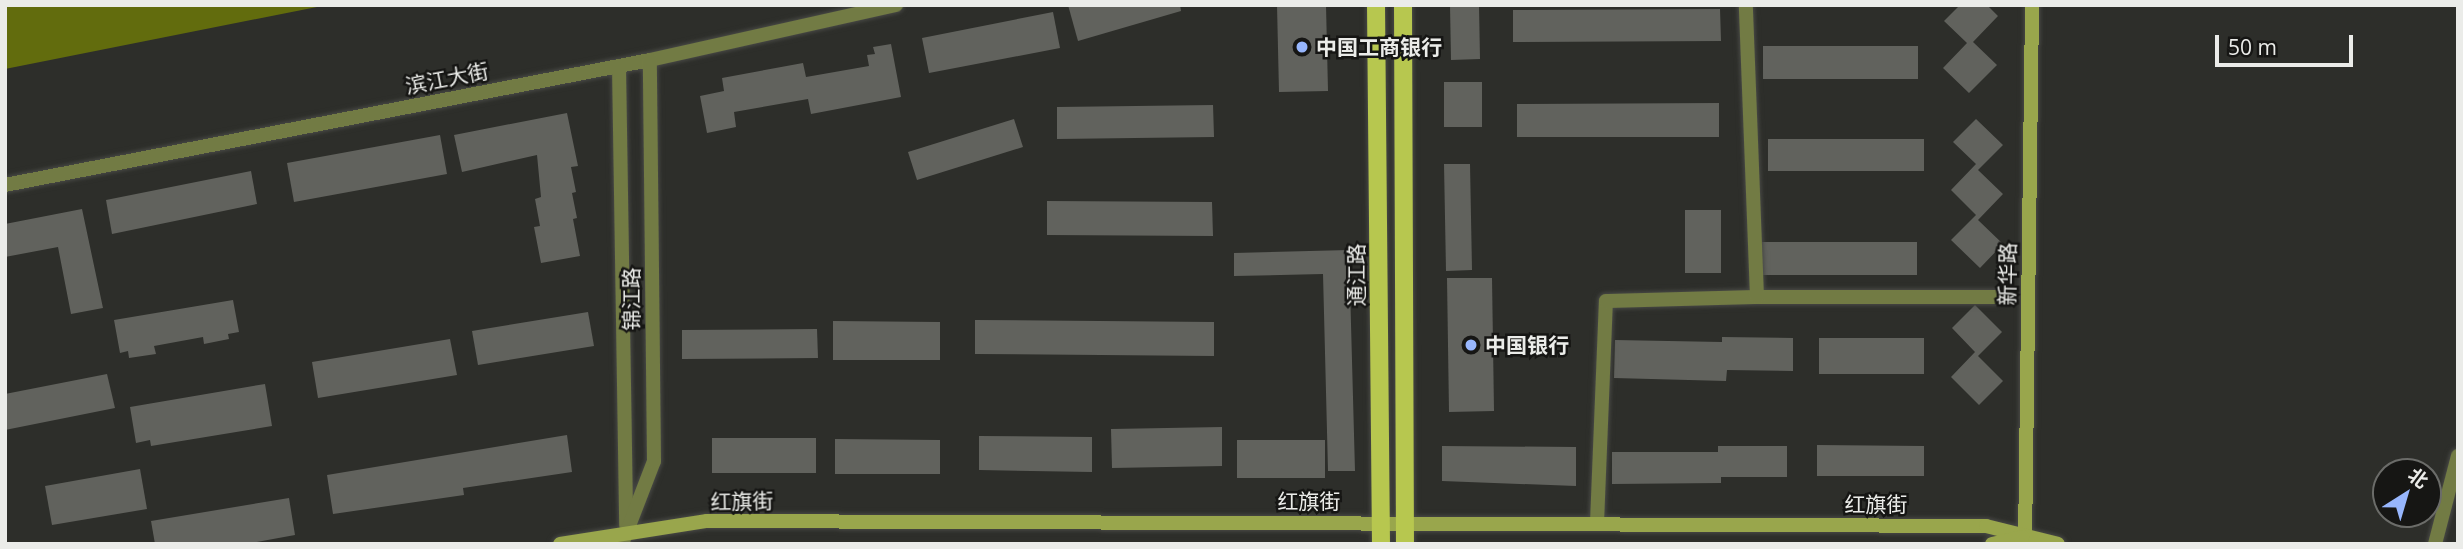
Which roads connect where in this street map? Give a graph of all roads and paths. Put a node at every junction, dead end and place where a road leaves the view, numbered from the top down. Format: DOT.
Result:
graph roads {
  1 [pos="896,5"];
  2 [pos="1376,5"];
  3 [pos="1403,5"];
  4 [pos="1745,5"];
  5 [pos="2032,5"];
  6 [pos="650,60"];
  7 [pos="619,66"];
  8 [pos="5,185"];
  9 [pos="1757,297"];
  10 [pos="1995,297"];
  11 [pos="2458,456"];
  12 [pos="1380,522"];
  13 [pos="1597,523"];
  14 [pos="1405,524"];
  15 [pos="624,538"];
  16 [pos="2025,540"];
  17 [pos="560,544"];
  18 [pos="1381,544"];
  19 [pos="1405,544"];
  20 [pos="1992,544"];
  21 [pos="2058,544"];
  22 [pos="2435,544"];
  1 -- 6 [label="street, 滨江大街"];
  2 -- 12 [label="main road, 通江路"];
  3 -- 14 [label="main road"];
  4 -- 9 [label="street"];
  5 -- 16 [label="main road, 新华路"];
  6 -- 7 [label="street, 滨江大街"];
  6 -- 15 [label="street, 锦江路"];
  7 -- 8 [label="street, 滨江大街"];
  7 -- 15 [label="street, 锦江路"];
  9 -- 10 [label="street"];
  9 -- 13 [label="street"];
  11 -- 22 [label="street"];
  12 -- 14 [label="main road, 红旗街"];
  12 -- 15 [label="main road, 红旗街"];
  12 -- 18 [label="main road, 通江路"];
  13 -- 14 [label="main road, 红旗街"];
  13 -- 16 [label="main road, 红旗街"];
  14 -- 19 [label="main road"];
  15 -- 17 [label="main road, 红旗街"];
  16 -- 20 [label="main road"];
  16 -- 21 [label="main road, 红旗街"];
}
